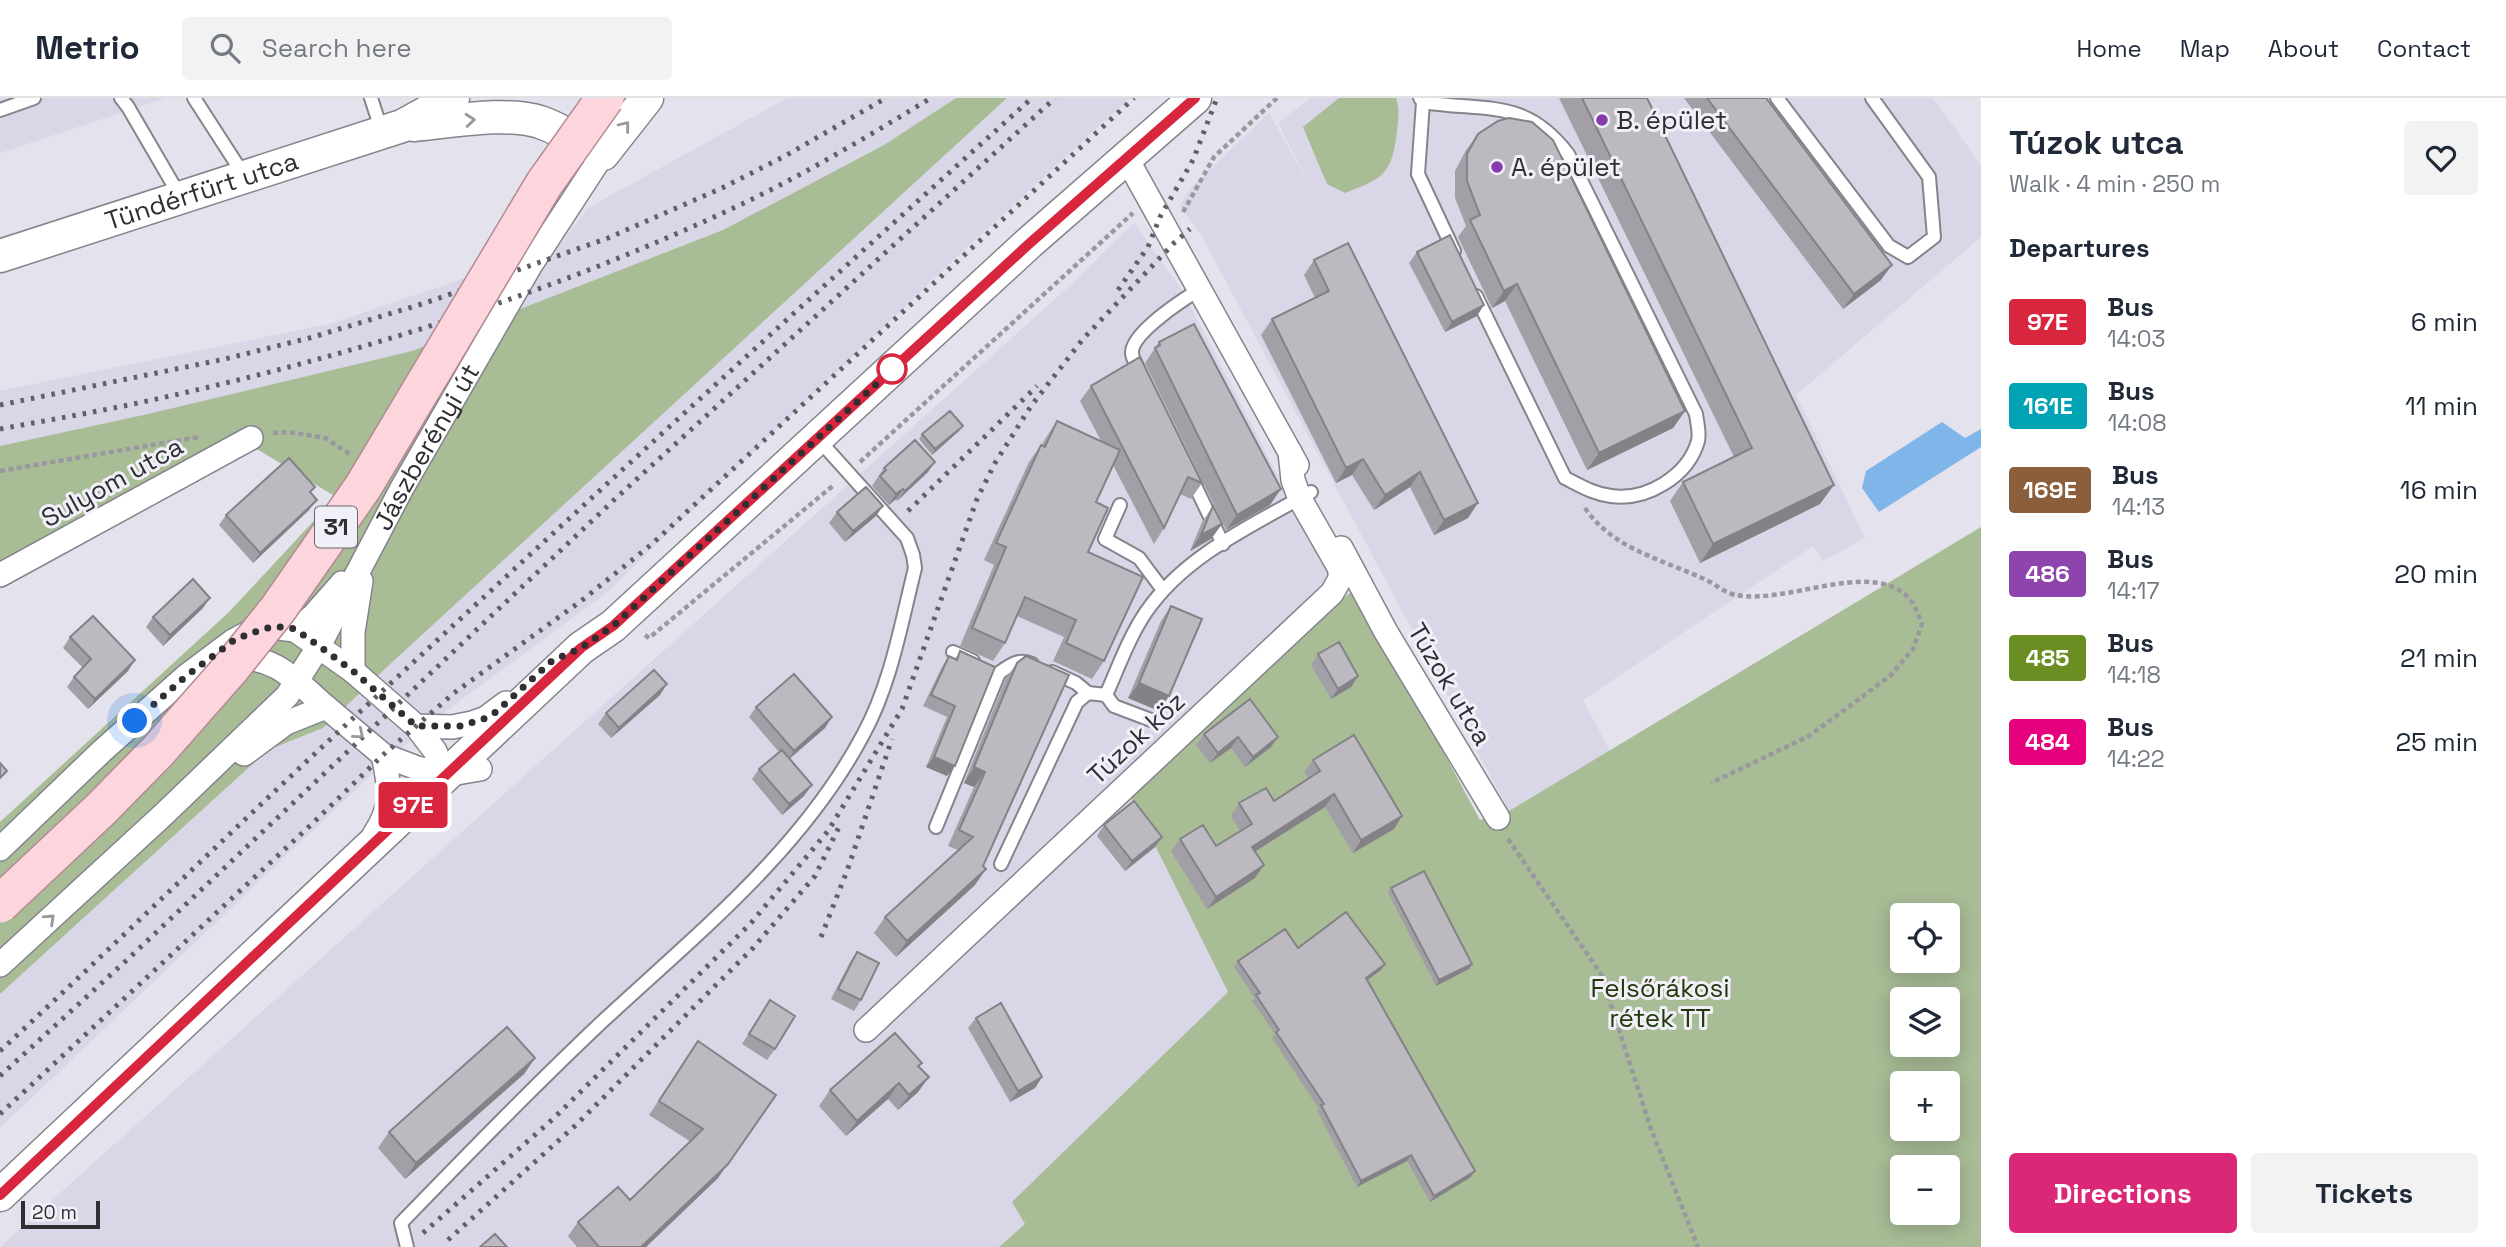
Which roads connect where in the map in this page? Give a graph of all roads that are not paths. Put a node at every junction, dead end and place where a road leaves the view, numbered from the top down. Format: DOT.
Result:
graph roads {
  1 [pos="34,98"];
  2 [pos="121,98"];
  3 [pos="194,98"];
  4 [pos="371,98"];
  5 [pos="453,98"];
  6 [pos="605,98"];
  7 [pos="647,98"];
  8 [pos="1195,98"];
  9 [pos="1777,98"];
  10 [pos="1872,98"];
  11 [pos="1421,100"];
  12 [pos="0,110"];
  13 [pos="533,110"];
  14 [pos="392,130"];
  15 [pos="603,155"];
  16 [pos="1127,159"];
  17 [pos="246,177"];
  18 [pos="181,198"];
  19 [pos="0,257"];
  20 [pos="1460,263"];
  21 [pos="1472,288"];
  22 [pos="1200,289"];
  23 [pos="1149,390"];
  24 [pos="251,438"];
  25 [pos="817,438"];
  26 [pos="1183,461"];
  27 [pos="1306,496"];
  28 [pos="1120,505"];
  29 [pos="1223,544"];
  30 [pos="365,557"];
  31 [pos="0,575"];
  32 [pos="1163,590"];
  33 [pos="618,622"];
  34 [pos="295,629"];
  35 [pos="319,646"];
  36 [pos="581,648"];
  37 [pos="953,652"];
  38 [pos="353,671"];
  39 [pos="999,673"];
  40 [pos="185,677"];
  41 [pos="298,682"];
  42 [pos="1088,693"];
  43 [pos="1106,695"];
  44 [pos="327,707"];
  45 [pos="1151,720"];
  46 [pos="416,726"];
  47 [pos="383,755"];
  48 [pos="480,769"];
  49 [pos="445,775"];
  50 [pos="163,815"];
  51 [pos="1498,818"];
  52 [pos="936,827"];
  53 [pos="0,849"];
  54 [pos="362,853"];
  55 [pos="1002,864"];
  56 [pos="0,904"];
  57 [pos="0,965"];
  58 [pos="183,1022"];
  59 [pos="866,1030"];
  60 [pos="0,1195"];
  61 [pos="407,1247"];
  1 -- 12 [label="lane"];
  2 -- 18 [label="lane"];
  3 -- 17 [label="lane"];
  4 -- 14 [label="lane"];
  5 -- 14 [label="main road, Tündérfürt utca"];
  6 -- 56 [label="main road, Jászberényi út / 31, bridge"];
  15 -- 7 [label="main road, one-way"];
  8 -- 16 [label="main road"];
  9 -- 10 [label="lane"];
  11 -- 20 [label="lane"];
  11 -- 21 [label="lane"];
  14 -- 13 [label="main road, Tündérfürt utca, one-way"];
  13 -- 15 [label="main road, Tündérfürt utca"];
  14 -- 17 [label="main road, Tündérfürt utca"];
  15 -- 30 [label="street, Jászberényi út"];
  16 -- 22 [label="street, Túzok utca"];
  16 -- 25 [label="main road"];
  17 -- 18 [label="main road, Tündérfürt utca"];
  18 -- 19 [label="main road, Tündérfürt utca"];
  22 -- 23 [label="lane"];
  22 -- 27 [label="street, Túzok utca"];
  24 -- 31 [label="street, Sulyom utca"];
  25 -- 33 [label="main road"];
  25 -- 61 [label="lane"];
  26 -- 29 [label="lane"];
  27 -- 29 [label="lane"];
  27 -- 51 [label="street, Túzok utca"];
  27 -- 59 [label="street, Túzok köz"];
  28 -- 32 [label="lane"];
  29 -- 32 [label="lane"];
  30 -- 34 [label="street"];
  30 -- 35 [label="street, Jászberényi út"];
  30 -- 38 [label="street"];
  32 -- 43 [label="lane"];
  33 -- 36 [label="main road"];
  33 -- 48 [label="main road"];
  34 -- 35 [label="street"];
  34 -- 40 [label="street"];
  35 -- 38 [label="street"];
  35 -- 41 [label="street, Jászberényi út"];
  36 -- 46 [label="street"];
  36 -- 49 [label="main road"];
  37 -- 39 [label="lane"];
  38 -- 46 [label="street"];
  39 -- 42 [label="lane"];
  39 -- 52 [label="lane"];
  40 -- 41 [label="street"];
  40 -- 53 [label="street"];
  41 -- 44 [label="street"];
  41 -- 50 [label="street, Jászberényi út"];
  42 -- 43 [label="lane"];
  42 -- 55 [label="lane"];
  43 -- 45 [label="lane"];
  44 -- 47 [label="street, one-way"];
  44 -- 50 [label="street"];
  46 -- 49 [label="street"];
  47 -- 49 [label="street"];
  47 -- 54 [label="street"];
  48 -- 49 [label="street"];
  48 -- 58 [label="main road"];
  49 -- 54 [label="main road"];
  57 -- 50 [label="street, Jászberényi út, one-way"];
  54 -- 58 [label="main road"];
  58 -- 60 [label="main road"];
}
